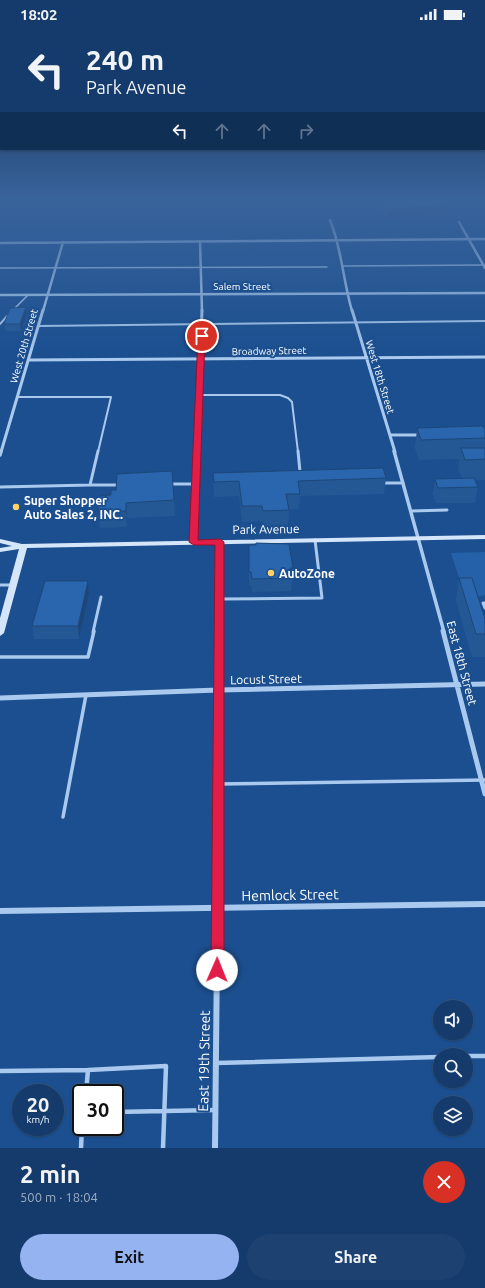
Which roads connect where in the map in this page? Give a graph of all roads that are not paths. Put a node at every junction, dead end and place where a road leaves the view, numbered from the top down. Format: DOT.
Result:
graph roads {
  1 [pos="60,251"];
  2 [pos="200,251"];
  3 [pos="340,251"];
  4 [pos="476,251"];
  5 [pos="484,265"];
  6 [pos="342,266"];
  7 [pos="201,267"];
  8 [pos="327,267"];
  9 [pos="0,268"];
  10 [pos="54,268"];
  11 [pos="485,268"];
  12 [pos="485,293"];
  13 [pos="203,294"];
  14 [pos="347,294"];
  15 [pos="0,295"];
  16 [pos="27,296"];
  17 [pos="46,296"];
  18 [pos="485,322"];
  19 [pos="356,323"];
  20 [pos="0,324"];
  21 [pos="202,324"];
  22 [pos="38,326"];
  23 [pos="366,357"];
  24 [pos="485,357"];
  25 [pos="29,360"];
  26 [pos="201,360"];
  27 [pos="199,394"];
  28 [pos="17,397"];
  29 [pos="390,435"];
  30 [pos="430,435"];
  31 [pos="0,455"];
  32 [pos="301,478"];
  33 [pos="380,483"];
  34 [pos="403,483"];
  35 [pos="166,484"];
  36 [pos="196,484"];
  37 [pos="120,485"];
  38 [pos="90,486"];
  39 [pos="0,487"];
  40 [pos="447,510"];
  41 [pos="411,511"];
  42 [pos="485,537"];
  43 [pos="418,538"];
  44 [pos="314,540"];
  45 [pos="0,541"];
  46 [pos="194,542"];
  47 [pos="220,542"];
  48 [pos="24,546"];
  49 [pos="0,550"];
  50 [pos="13,584"];
  51 [pos="0,585"];
  52 [pos="100,597"];
  53 [pos="219,599"];
  54 [pos="485,603"];
  55 [pos="485,608"];
  56 [pos="0,634"];
  57 [pos="0,657"];
  58 [pos="458,684"];
  59 [pos="485,684"];
  60 [pos="218,690"];
  61 [pos="86,695"];
  62 [pos="0,698"];
  63 [pos="483,780"];
  64 [pos="218,784"];
  65 [pos="485,794"];
  66 [pos="63,817"];
  67 [pos="485,904"];
  68 [pos="218,909"];
  69 [pos="0,911"];
  70 [pos="473,1056"];
  71 [pos="485,1056"];
  72 [pos="433,1057"];
  73 [pos="216,1063"];
  74 [pos="88,1070"];
  75 [pos="0,1071"];
  76 [pos="87,1084"];
  77 [pos="215,1110"];
  78 [pos="165,1111"];
  79 [pos="124,1112"];
  80 [pos="82,1136"];
  81 [pos="81,1148"];
  82 [pos="163,1148"];
  83 [pos="215,1148"];
  1 -- 10 [label="street, West 20th Street"];
  2 -- 7 [label="street"];
  3 -- 6 [label="street, West 18th Street"];
  4 -- 5 [label="street"];
  5 -- 6 [label="lane"];
  5 -- 11 [label="street"];
  6 -- 14 [label="street, West 18th Street"];
  7 -- 8 [label="lane"];
  7 -- 10 [label="lane"];
  7 -- 13 [label="street"];
  9 -- 10 [label="lane"];
  10 -- 17 [label="street, West 20th Street"];
  12 -- 14 [label="street, Salem Street"];
  13 -- 14 [label="street, Salem Street"];
  13 -- 17 [label="street, Salem Street"];
  13 -- 21 [label="street"];
  14 -- 19 [label="street, West 18th Street"];
  15 -- 16 [label="street, Salem Street"];
  16 -- 17 [label="street, Salem Street"];
  16 -- 20 [label="lane"];
  17 -- 22 [label="street, West 20th Street"];
  18 -- 19 [label="lane"];
  19 -- 21 [label="lane"];
  19 -- 23 [label="street, West 18th Street"];
  21 -- 22 [label="lane"];
  21 -- 26 [label="street"];
  22 -- 25 [label="street, West 20th Street"];
  23 -- 24 [label="street, Broadway Street"];
  23 -- 26 [label="street, Broadway Street"];
  23 -- 29 [label="street, West 18th Street"];
  25 -- 26 [label="street, Broadway Street"];
  25 -- 28 [label="street, West 20th Street"];
  26 -- 27 [label="street"];
  27 -- 32 [label="lane"];
  27 -- 36 [label="street"];
  28 -- 31 [label="street, West 20th Street"];
  28 -- 38 [label="lane"];
  29 -- 30 [label="street"];
  29 -- 34 [label="street, West 18th Street"];
  33 -- 34 [label="lane"];
  34 -- 41 [label="street, West 18th Street"];
  35 -- 36 [label="lane"];
  36 -- 46 [label="street"];
  37 -- 38 [label="lane"];
  38 -- 39 [label="lane"];
  40 -- 41 [label="lane"];
  41 -- 43 [label="street, West 18th Street"];
  42 -- 43 [label="main road, Park Avenue"];
  43 -- 44 [label="main road, Park Avenue"];
  43 -- 58 [label="street, East 18th Street"];
  44 -- 47 [label="main road, Park Avenue"];
  44 -- 53 [label="lane"];
  45 -- 48 [label="main road, Park Avenue"];
  46 -- 47 [label="main road, Park Avenue"];
  46 -- 48 [label="main road, Park Avenue"];
  47 -- 53 [label="street, East 19th Street"];
  48 -- 49 [label="main road, Park Avenue"];
  48 -- 50 [label="main road"];
  50 -- 51 [label="lane"];
  50 -- 56 [label="main road"];
  52 -- 57 [label="lane"];
  53 -- 60 [label="street, East 19th Street"];
  54 -- 55 [label="lane"];
  58 -- 59 [label="street, Locust Street"];
  58 -- 60 [label="street, Locust Street"];
  58 -- 63 [label="street, East 18th Street"];
  60 -- 61 [label="street, Locust Street"];
  60 -- 64 [label="street, East 19th Street"];
  61 -- 62 [label="street, Locust Street"];
  61 -- 66 [label="lane"];
  63 -- 64 [label="lane"];
  63 -- 65 [label="street, East 18th Street"];
  64 -- 68 [label="street, East 19th Street"];
  67 -- 68 [label="street, Hemlock Street"];
  68 -- 69 [label="street, Hemlock Street"];
  68 -- 73 [label="street, East 19th Street"];
  70 -- 71 [label="lane"];
  72 -- 73 [label="lane"];
  73 -- 77 [label="street, East 19th Street"];
  74 -- 75 [label="lane"];
  74 -- 76 [label="lane"];
  74 -- 78 [label="lane"];
  77 -- 78 [label="lane"];
  77 -- 83 [label="street, East 19th Street"];
  78 -- 79 [label="lane"];
  78 -- 82 [label="lane"];
  80 -- 81 [label="lane"];
}
